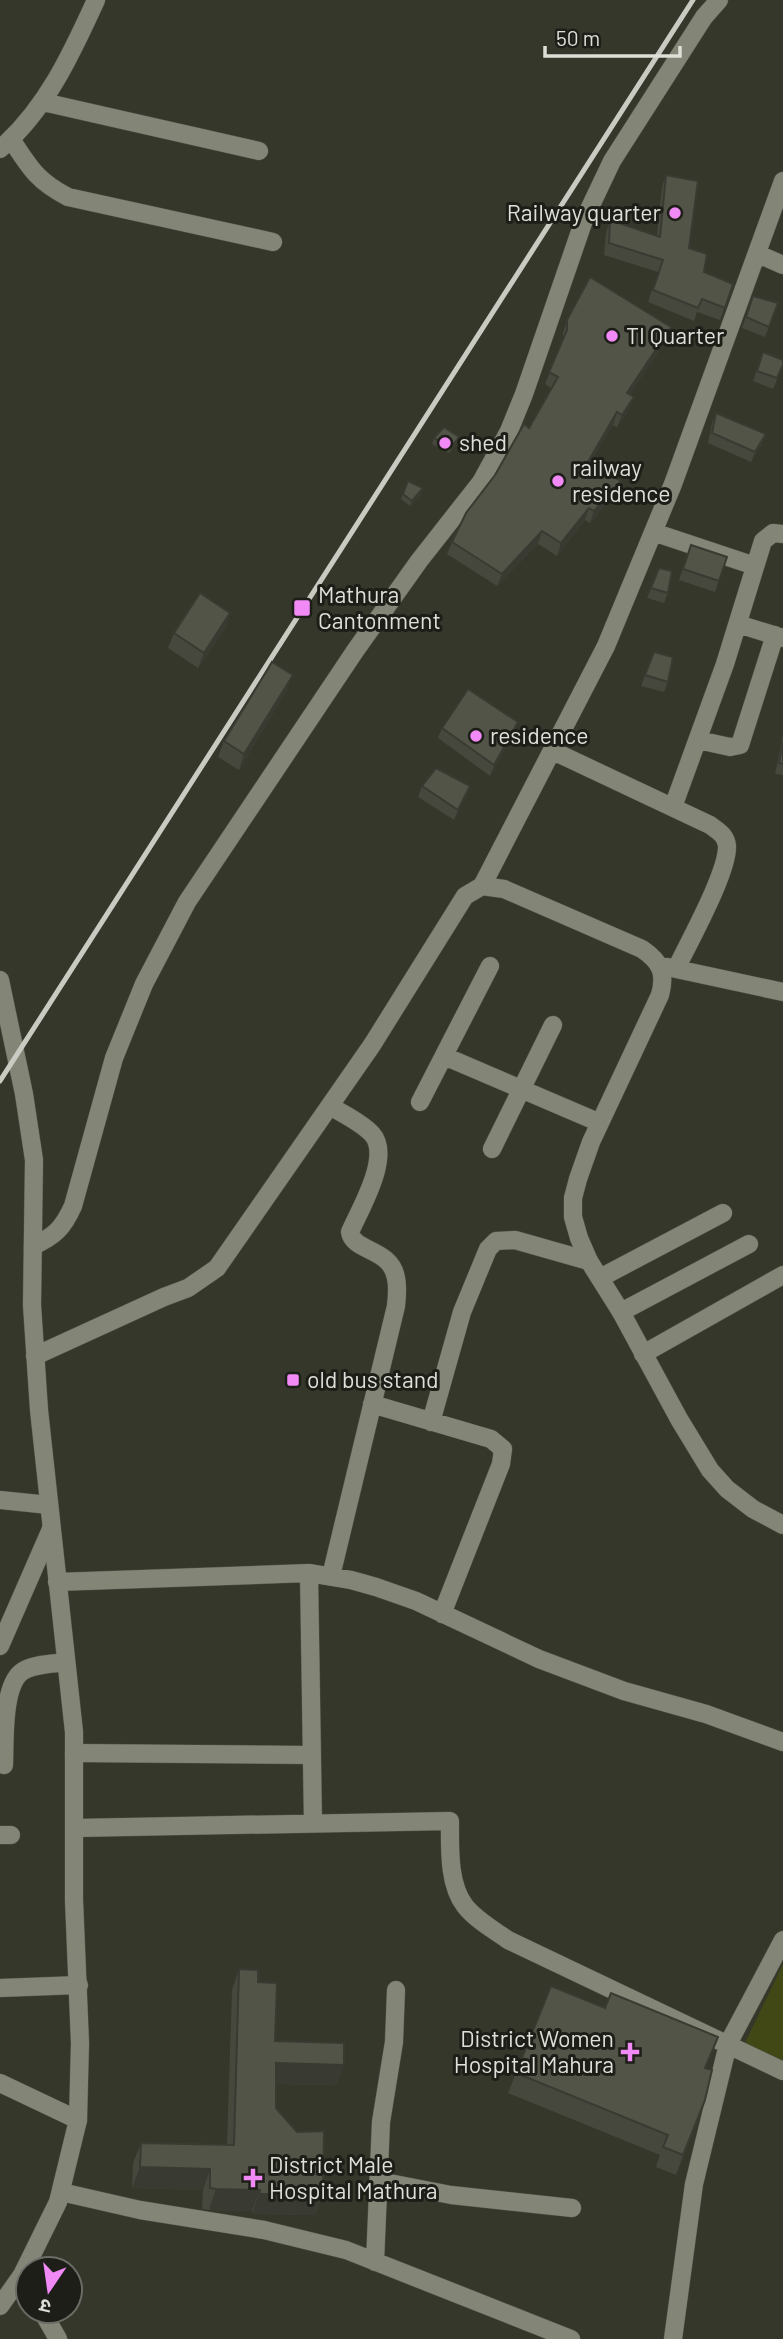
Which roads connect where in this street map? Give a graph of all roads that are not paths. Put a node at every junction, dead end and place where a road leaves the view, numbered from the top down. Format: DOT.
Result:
graph roads {
  1 [pos="96,0"];
  2 [pos="719,0"];
  3 [pos="43,102"];
  4 [pos="6,144"];
  5 [pos="259,151"];
  6 [pos="783,181"];
  7 [pos="273,242"];
  8 [pos="758,254"];
  9 [pos="783,265"];
  10 [pos="653,532"];
  11 [pos="783,534"];
  12 [pos="755,566"];
  13 [pos="738,624"];
  14 [pos="779,637"];
  15 [pos="698,740"];
  16 [pos="553,751"];
  17 [pos="673,807"];
  18 [pos="482,886"];
  19 [pos="489,966"];
  20 [pos="668,967"];
  21 [pos="0,980"];
  22 [pos="783,992"];
  23 [pos="553,1025"];
  24 [pos="444,1056"];
  25 [pos="520,1088"];
  26 [pos="420,1102"];
  27 [pos="330,1106"];
  28 [pos="598,1122"];
  29 [pos="492,1149"];
  30 [pos="723,1213"];
  31 [pos="749,1244"];
  32 [pos="33,1246"];
  33 [pos="589,1261"];
  34 [pos="783,1275"];
  35 [pos="600,1278"];
  36 [pos="621,1312"];
  37 [pos="643,1354"];
  38 [pos="35,1356"];
  39 [pos="372,1405"];
  40 [pos="431,1422"];
  41 [pos="0,1500"];
  42 [pos="49,1505"];
  43 [pos="783,1525"];
  44 [pos="51,1529"];
  45 [pos="309,1573"];
  46 [pos="331,1576"];
  47 [pos="57,1583"];
  48 [pos="442,1614"];
  49 [pos="0,1646"];
  50 [pos="66,1662"];
  51 [pos="783,1742"];
  52 [pos="74,1753"];
  53 [pos="312,1755"];
  54 [pos="4,1765"];
  55 [pos="313,1824"];
  56 [pos="75,1828"];
  57 [pos="783,1940"];
  58 [pos="79,1985"];
  59 [pos="0,1988"];
  60 [pos="396,1990"];
  61 [pos="728,2044"];
  62 [pos="783,2071"];
  63 [pos="0,2083"];
  64 [pos="78,2120"];
  65 [pos="379,2181"];
  66 [pos="61,2192"];
  67 [pos="572,2208"];
  68 [pos="36,2255"];
  69 [pos="374,2262"];
  70 [pos="14,2292"];
  71 [pos="0,2306"];
  72 [pos="571,2339"];
  73 [pos="673,2339"];
  1 -- 3 [label="street"];
  2 -- 32 [label="street"];
  3 -- 4 [label="street"];
  3 -- 5 [label="street"];
  4 -- 7 [label="street"];
  6 -- 8 [label="street"];
  8 -- 9 [label="street"];
  8 -- 10 [label="street"];
  10 -- 12 [label="street"];
  10 -- 16 [label="street"];
  11 -- 12 [label="street"];
  12 -- 13 [label="street"];
  13 -- 14 [label="street"];
  13 -- 15 [label="street"];
  14 -- 15 [label="street"];
  15 -- 17 [label="street"];
  16 -- 17 [label="street"];
  16 -- 18 [label="street"];
  17 -- 20 [label="street"];
  18 -- 20 [label="street"];
  18 -- 27 [label="street"];
  19 -- 24 [label="street"];
  20 -- 22 [label="street"];
  20 -- 28 [label="street"];
  21 -- 32 [label="street"];
  23 -- 25 [label="street"];
  24 -- 25 [label="street"];
  24 -- 26 [label="street"];
  25 -- 28 [label="street"];
  25 -- 29 [label="street"];
  27 -- 38 [label="street"];
  27 -- 39 [label="street"];
  28 -- 33 [label="street"];
  30 -- 35 [label="street"];
  31 -- 36 [label="street"];
  32 -- 38 [label="street"];
  33 -- 35 [label="street"];
  33 -- 40 [label="street"];
  34 -- 37 [label="street"];
  35 -- 36 [label="street"];
  36 -- 37 [label="street"];
  37 -- 43 [label="street"];
  38 -- 42 [label="street"];
  39 -- 40 [label="street"];
  39 -- 46 [label="street"];
  40 -- 48 [label="street"];
  41 -- 42 [label="street"];
  42 -- 44 [label="street"];
  44 -- 47 [label="street"];
  44 -- 49 [label="street"];
  45 -- 46 [label="street"];
  45 -- 47 [label="street"];
  45 -- 53 [label="street"];
  46 -- 48 [label="street"];
  47 -- 50 [label="street"];
  48 -- 51 [label="street"];
  50 -- 52 [label="street"];
  50 -- 54 [label="street"];
  52 -- 53 [label="street"];
  52 -- 56 [label="street"];
  53 -- 55 [label="street"];
  55 -- 56 [label="street"];
  55 -- 61 [label="street"];
  56 -- 58 [label="street"];
  57 -- 61 [label="street"];
  58 -- 59 [label="street"];
  58 -- 64 [label="street"];
  60 -- 65 [label="street"];
  61 -- 62 [label="street"];
  61 -- 73 [label="street"];
  63 -- 64 [label="street"];
  64 -- 66 [label="street"];
  65 -- 67 [label="street"];
  65 -- 69 [label="street"];
  66 -- 68 [label="street"];
  66 -- 69 [label="street"];
  69 -- 72 [label="street"];
  70 -- 71 [label="street"];
}
